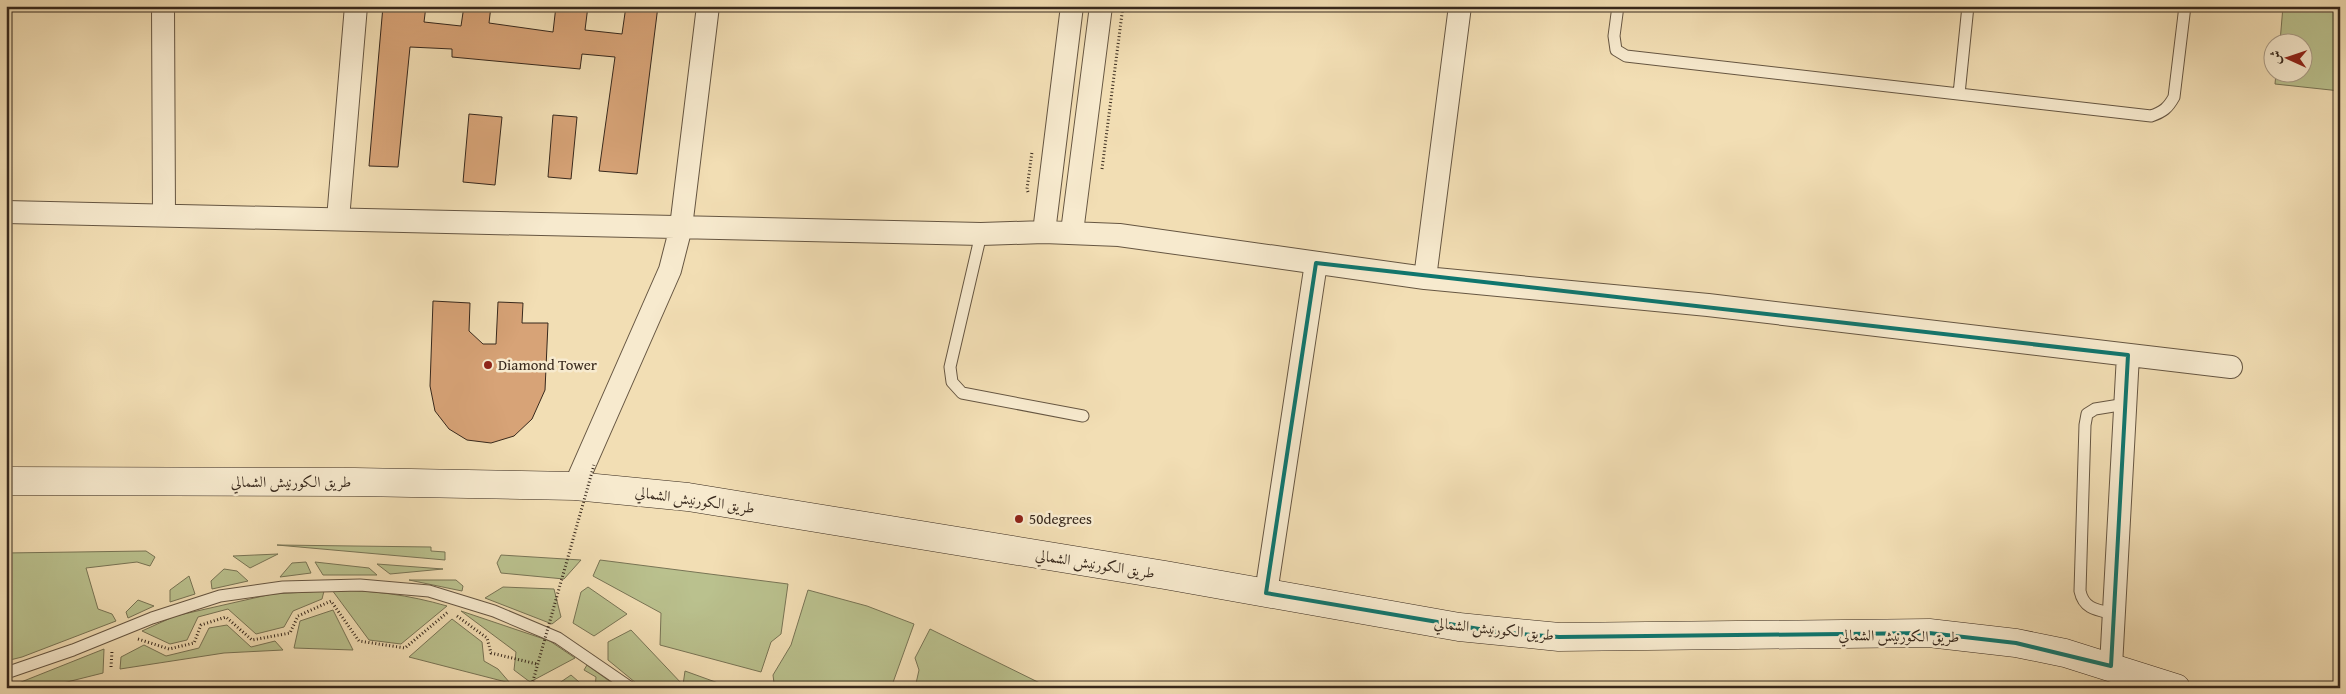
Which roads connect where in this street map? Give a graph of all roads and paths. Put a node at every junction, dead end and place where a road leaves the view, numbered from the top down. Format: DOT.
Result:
graph roads {
  1 [pos="163,6"];
  2 [pos="356,6"];
  3 [pos="708,6"];
  4 [pos="1072,6"];
  5 [pos="1101,6"];
  6 [pos="1460,6"];
  7 [pos="1618,6"];
  8 [pos="1968,6"];
  9 [pos="2185,6"];
  10 [pos="1959,94"];
  11 [pos="6,212"];
  12 [pos="164,215"];
  13 [pos="338,219"];
  14 [pos="681,227"];
  15 [pos="1044,232"];
  16 [pos="1072,232"];
  17 [pos="981,234"];
  18 [pos="1316,263"];
  19 [pos="1425,278"];
  20 [pos="2128,355"];
  21 [pos="2231,367"];
  22 [pos="2126,404"];
  23 [pos="1083,416"];
  24 [pos="594,464"];
  25 [pos="6,482"];
  26 [pos="576,486"];
  27 [pos="1266,594"];
  28 [pos="2115,614"];
  29 [pos="137,639"];
  30 [pos="119,647"];
  31 [pos="538,664"];
  32 [pos="2111,666"];
  33 [pos="111,667"];
  34 [pos="6,673"];
  35 [pos="531,688"];
  36 [pos="631,688"];
  37 [pos="2176,688"];
  1 -- 12 [label="street"];
  2 -- 13 [label="street"];
  3 -- 14 [label="street"];
  4 -- 15 [label="street"];
  5 -- 16 [label="street"];
  6 -- 19 [label="street"];
  7 -- 10 [label="lane"];
  8 -- 10 [label="lane"];
  9 -- 10 [label="lane"];
  11 -- 12 [label="street"];
  12 -- 13 [label="street"];
  13 -- 14 [label="street"];
  14 -- 17 [label="street"];
  14 -- 26 [label="street"];
  15 -- 16 [label="street"];
  15 -- 17 [label="street"];
  16 -- 18 [label="street"];
  17 -- 23 [label="lane"];
  18 -- 19 [label="street"];
  18 -- 27 [label="street"];
  19 -- 20 [label="street"];
  20 -- 21 [label="street"];
  20 -- 22 [label="street"];
  22 -- 28 [label="street"];
  22 -- 28 [label="lane"];
  24 -- 31 [label="path, bridge"];
  25 -- 26 [label="main road, طريق الكورنيش الشمالي"];
  26 -- 27 [label="main road, طريق الكورنيش الشمالي"];
  27 -- 32 [label="main road, طريق الكورنيش الشمالي"];
  28 -- 32 [label="street"];
  29 -- 31 [label="path"];
  30 -- 33 [label="path"];
  31 -- 35 [label="path, bridge"];
  32 -- 37 [label="main road, طريق الكورنيش الشمالي"];
  34 -- 36 [label="lane"];
}
